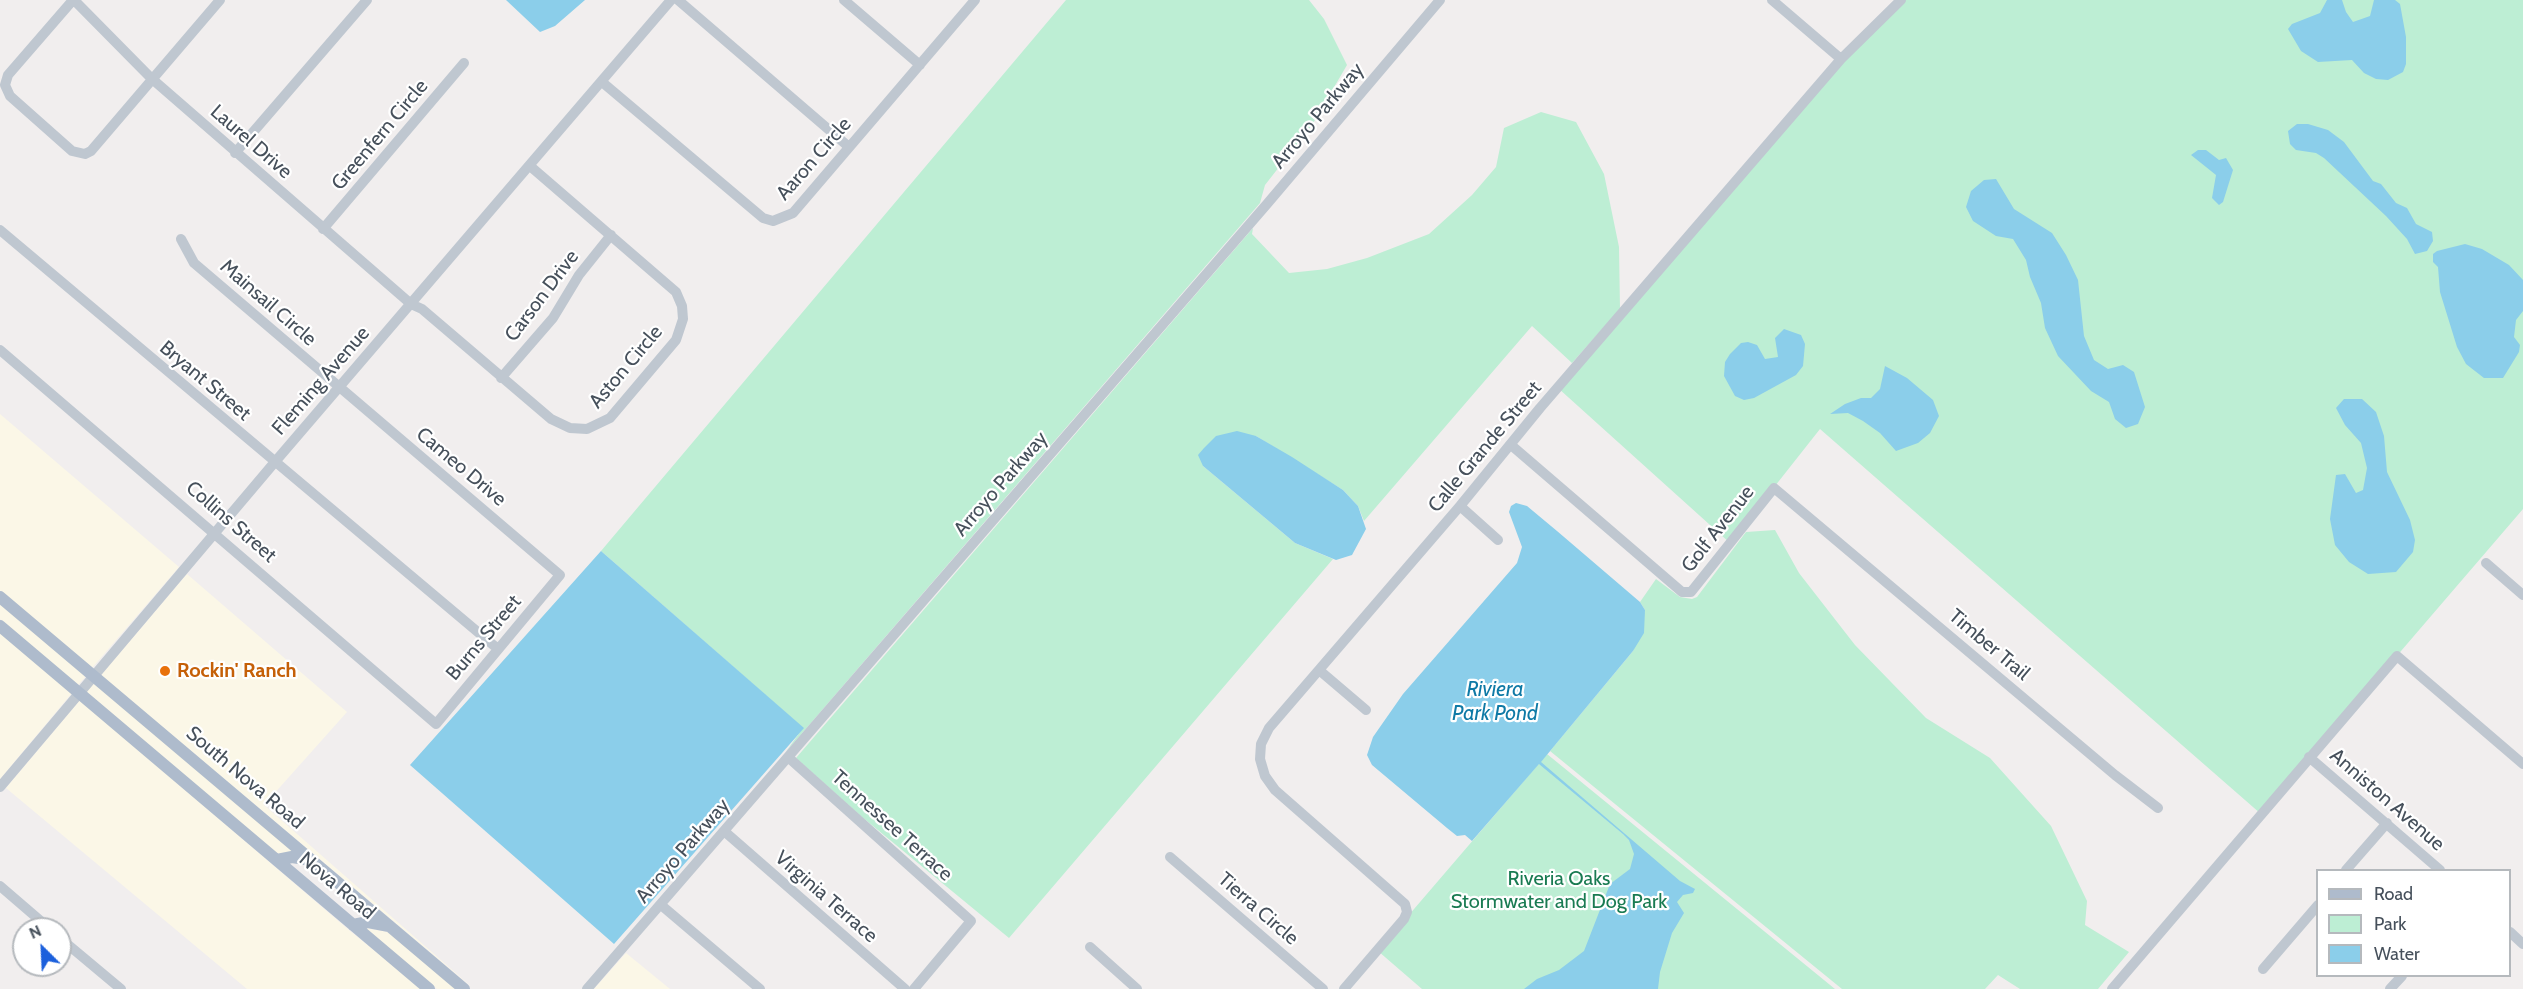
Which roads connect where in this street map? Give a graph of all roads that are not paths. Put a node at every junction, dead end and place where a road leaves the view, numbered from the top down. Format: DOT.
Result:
graph roads {
  1 [pos="74,0"];
  2 [pos="220,0"];
  3 [pos="367,0"];
  4 [pos="671,0"];
  5 [pos="678,0"];
  6 [pos="844,0"];
  7 [pos="975,0"];
  8 [pos="1440,0"];
  9 [pos="1772,0"];
  10 [pos="1901,0"];
  11 [pos="1841,59"];
  12 [pos="464,63"];
  13 [pos="920,65"];
  14 [pos="151,78"];
  15 [pos="602,82"];
  16 [pos="849,147"];
  17 [pos="235,153"];
  18 [pos="530,166"];
  19 [pos="323,229"];
  20 [pos="0,230"];
  21 [pos="611,236"];
  22 [pos="181,239"];
  23 [pos="411,304"];
  24 [pos="0,350"];
  25 [pos="501,378"];
  26 [pos="339,387"];
  27 [pos="1511,445"];
  28 [pos="274,463"];
  29 [pos="1774,488"];
  30 [pos="1460,506"];
  31 [pos="216,533"];
  32 [pos="1498,540"];
  33 [pos="2486,563"];
  34 [pos="561,574"];
  35 [pos="2523,595"];
  36 [pos="0,597"];
  37 [pos="0,626"];
  38 [pos="498,649"];
  39 [pos="1319,670"];
  40 [pos="93,676"];
  41 [pos="79,693"];
  42 [pos="1366,710"];
  43 [pos="436,724"];
  44 [pos="2309,757"];
  45 [pos="789,758"];
  46 [pos="2523,764"];
  47 [pos="0,787"];
  48 [pos="2158,808"];
  49 [pos="2387,823"];
  50 [pos="724,831"];
  51 [pos="1170,857"];
  52 [pos="277,860"];
  53 [pos="312,861"];
  54 [pos="2347,869"];
  55 [pos="2439,869"];
  56 [pos="0,886"];
  57 [pos="661,904"];
  58 [pos="2316,907"];
  59 [pos="36,917"];
  60 [pos="353,924"];
  61 [pos="390,927"];
  62 [pos="2511,933"];
  63 [pos="2523,944"];
  64 [pos="1090,947"];
  65 [pos="72,948"];
  66 [pos="2263,969"];
  67 [pos="2400,977"];
  68 [pos="121,989"];
  69 [pos="429,989"];
  70 [pos="464,989"];
  71 [pos="587,989"];
  72 [pos="760,989"];
  73 [pos="905,989"];
  74 [pos="914,989"];
  75 [pos="1137,989"];
  76 [pos="1323,989"];
  77 [pos="1344,989"];
  78 [pos="2112,989"];
  79 [pos="2390,989"];
  1 -- 14 [label="street, Laurel Drive"];
  1 -- 14 [label="street"];
  2 -- 14 [label="street"];
  3 -- 17 [label="street"];
  4 -- 15 [label="street, Fleming Avenue"];
  5 -- 16 [label="street"];
  6 -- 13 [label="street"];
  7 -- 13 [label="street, Aaron Circle"];
  8 -- 45 [label="street, Arroyo Parkway"];
  9 -- 11 [label="street"];
  10 -- 11 [label="street, Calle Grande Street"];
  11 -- 27 [label="street, Calle Grande Street"];
  12 -- 19 [label="street, Greenfern Circle"];
  13 -- 16 [label="street, Aaron Circle"];
  14 -- 17 [label="street, Laurel Drive"];
  15 -- 16 [label="street, Aaron Circle"];
  15 -- 18 [label="street, Fleming Avenue"];
  17 -- 19 [label="street, Laurel Drive"];
  18 -- 21 [label="street, Aston Circle"];
  18 -- 23 [label="street, Fleming Avenue"];
  19 -- 23 [label="street, Laurel Drive"];
  20 -- 28 [label="street, Bryant Street"];
  21 -- 25 [label="street, Carson Drive"];
  21 -- 25 [label="street, Aston Circle"];
  22 -- 26 [label="street, Mainsail Circle"];
  23 -- 25 [label="street, Aston Circle"];
  23 -- 26 [label="street, Fleming Avenue"];
  24 -- 31 [label="street, Collins Street"];
  26 -- 28 [label="street, Fleming Avenue"];
  26 -- 34 [label="street, Cameo Drive"];
  27 -- 29 [label="street, Golf Avenue"];
  27 -- 30 [label="street, Calle Grande Street"];
  28 -- 31 [label="street, Fleming Avenue"];
  28 -- 38 [label="street, Bryant Street"];
  29 -- 48 [label="street, Timber Trail"];
  30 -- 32 [label="street"];
  30 -- 39 [label="street, Calle Grande Street"];
  31 -- 40 [label="street, Fleming Avenue"];
  31 -- 43 [label="street, Collins Street"];
  33 -- 35 [label="street"];
  34 -- 38 [label="street, Burns Street"];
  36 -- 40 [label="main road, South Nova Road"];
  37 -- 41 [label="main road, Nova Road"];
  38 -- 43 [label="street, Burns Street"];
  39 -- 42 [label="street"];
  39 -- 77 [label="street, Calle Grande Street"];
  40 -- 41 [label="street, Fleming Avenue"];
  40 -- 53 [label="main road, South Nova Road"];
  41 -- 47 [label="street, Fleming Avenue"];
  41 -- 52 [label="main road, Nova Road"];
  44 -- 46 [label="street"];
  44 -- 49 [label="street, Anniston Avenue"];
  44 -- 78 [label="street"];
  45 -- 50 [label="street, Arroyo Parkway"];
  45 -- 74 [label="street, Tennessee Terrace"];
  49 -- 54 [label="street"];
  49 -- 55 [label="street, Anniston Avenue"];
  50 -- 57 [label="street, Arroyo Parkway"];
  50 -- 73 [label="street, Virginia Terrace"];
  51 -- 76 [label="street, Tierra Circle"];
  52 -- 53 [label="main road"];
  52 -- 60 [label="main road, Nova Road"];
  53 -- 61 [label="main road, South Nova Road"];
  56 -- 59 [label="street"];
  57 -- 71 [label="street, Arroyo Parkway"];
  57 -- 72 [label="street"];
  58 -- 66 [label="street"];
  60 -- 61 [label="main road"];
  60 -- 69 [label="main road, Nova Road"];
  61 -- 70 [label="main road, South Nova Road"];
  62 -- 63 [label="street"];
  64 -- 75 [label="street"];
  65 -- 68 [label="street"];
  67 -- 79 [label="street"];
}
